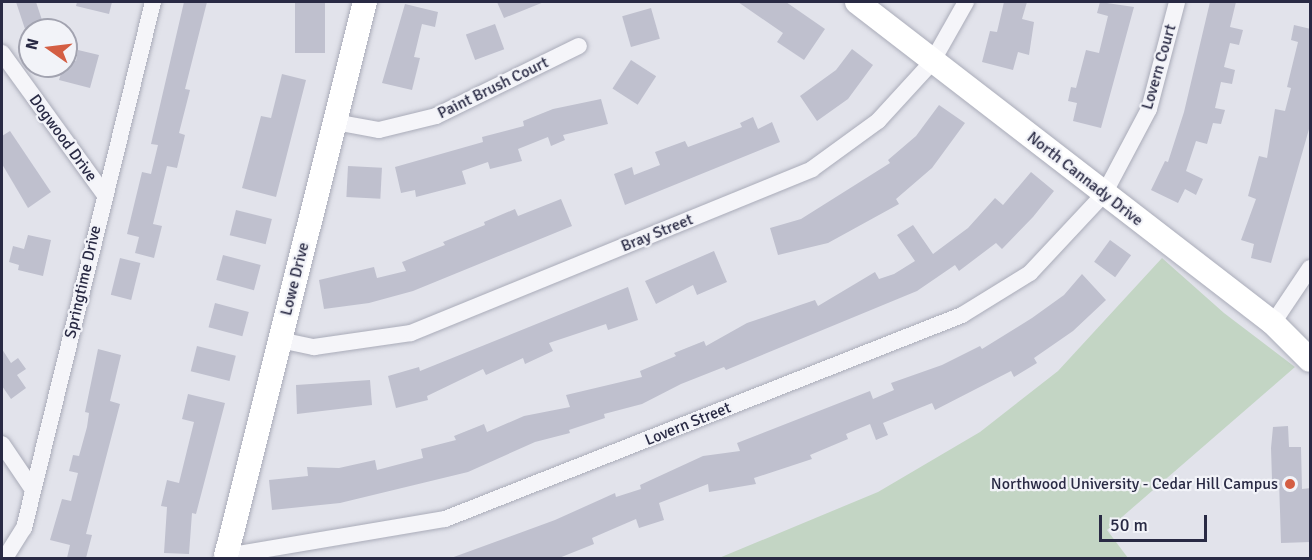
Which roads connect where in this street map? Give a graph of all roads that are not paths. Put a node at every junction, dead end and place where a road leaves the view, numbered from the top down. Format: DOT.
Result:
graph roads {
  1 [pos="153,2"];
  2 [pos="365,2"];
  3 [pos="857,2"];
  4 [pos="966,2"];
  5 [pos="1177,2"];
  6 [pos="579,46"];
  7 [pos="2,53"];
  8 [pos="932,62"];
  9 [pos="335,122"];
  10 [pos="104,194"];
  11 [pos="1104,194"];
  12 [pos="1311,268"];
  13 [pos="1273,323"];
  14 [pos="280,340"];
  15 [pos="1311,360"];
  16 [pos="2,444"];
  17 [pos="33,490"];
  18 [pos="226,556"];
  19 [pos="5,558"];
  1 -- 10 [label="street, Springtime Drive"];
  2 -- 9 [label="street, Lowe Drive"];
  3 -- 8 [label="street, North Cannady Drive"];
  4 -- 8 [label="street, Bray Street"];
  5 -- 11 [label="street, Lovern Court"];
  6 -- 9 [label="street, Paint Brush Court"];
  7 -- 10 [label="street, Dogwood Drive"];
  8 -- 11 [label="street, North Cannady Drive"];
  8 -- 14 [label="street, Bray Street"];
  9 -- 14 [label="street, Lowe Drive"];
  10 -- 17 [label="street, Springtime Drive"];
  11 -- 13 [label="street, North Cannady Drive"];
  11 -- 18 [label="street, Lovern Street"];
  12 -- 13 [label="street"];
  13 -- 15 [label="street, North Cannady Drive"];
  14 -- 18 [label="street, Lowe Drive"];
  16 -- 17 [label="street"];
  17 -- 19 [label="street, Springtime Drive"];
}
